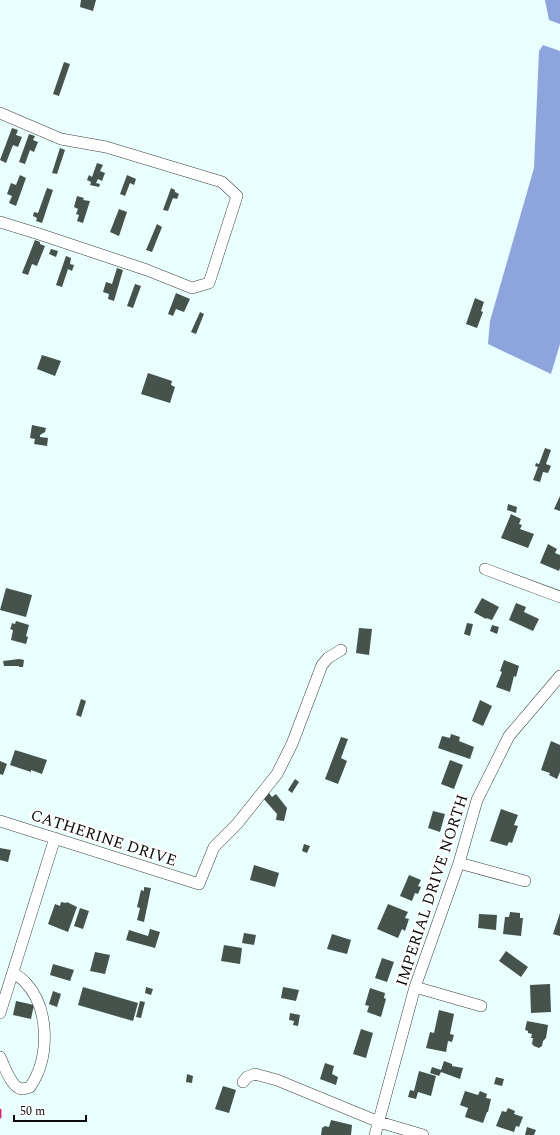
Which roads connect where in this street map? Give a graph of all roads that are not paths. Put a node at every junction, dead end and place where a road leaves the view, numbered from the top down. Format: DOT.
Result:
graph roads {
  1 [pos="0,113"];
  2 [pos="0,222"];
  3 [pos="485,569"];
  4 [pos="560,597"];
  5 [pos="341,650"];
  6 [pos="560,676"];
  7 [pos="0,820"];
  8 [pos="55,838"];
  9 [pos="459,863"];
  10 [pos="526,881"];
  11 [pos="13,973"];
  12 [pos="415,987"];
  13 [pos="481,1006"];
  14 [pos="0,1013"];
  15 [pos="0,1056"];
  16 [pos="244,1082"];
  17 [pos="379,1122"];
  18 [pos="376,1135"];
  19 [pos="423,1135"];
  1 -- 2 [label="street"];
  3 -- 4 [label="street"];
  5 -- 8 [label="street, CATHERINE DRIVE"];
  6 -- 9 [label="street, IMPERIAL DRIVE NORTH"];
  7 -- 8 [label="street, CATHERINE DRIVE"];
  8 -- 11 [label="street"];
  9 -- 10 [label="street"];
  9 -- 12 [label="street, IMPERIAL DRIVE NORTH"];
  11 -- 14 [label="street"];
  11 -- 15 [label="street"];
  12 -- 13 [label="street"];
  12 -- 17 [label="street, IMPERIAL DRIVE NORTH"];
  16 -- 17 [label="street"];
  17 -- 18 [label="street, IMPERIAL DRIVE NORTH"];
  17 -- 19 [label="street"];
}
